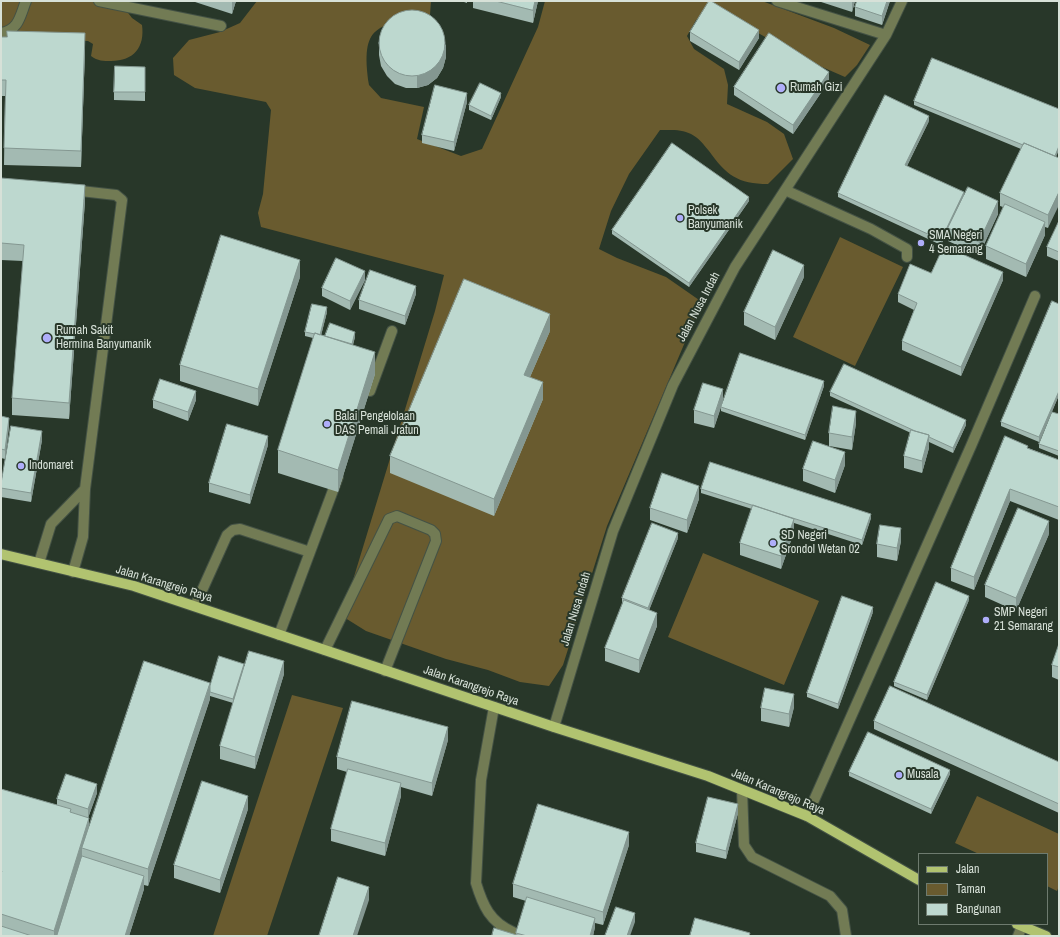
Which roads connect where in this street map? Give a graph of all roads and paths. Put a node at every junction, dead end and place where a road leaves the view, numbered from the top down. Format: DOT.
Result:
graph roads {
  1 [pos="26,1"];
  2 [pos="99,1"];
  3 [pos="777,1"];
  4 [pos="902,1"];
  5 [pos="221,26"];
  6 [pos="1,33"];
  7 [pos="886,35"];
  8 [pos="62,190"];
  9 [pos="785,190"];
  10 [pos="907,257"];
  11 [pos="1035,296"];
  12 [pos="392,331"];
  13 [pos="367,397"];
  14 [pos="343,464"];
  15 [pos="85,489"];
  16 [pos="310,552"];
  17 [pos="1,554"];
  18 [pos="39,563"];
  19 [pos="73,572"];
  20 [pos="195,606"];
  21 [pos="279,635"];
  22 [pos="325,650"];
  23 [pos="385,671"];
  24 [pos="494,707"];
  25 [pos="554,727"];
  26 [pos="742,790"];
  27 [pos="807,816"];
  28 [pos="918,879"];
  29 [pos="1020,925"];
  30 [pos="513,932"];
  31 [pos="846,936"];
  32 [pos="1018,936"];
  33 [pos="1046,936"];
  1 -- 6 [label="street"];
  2 -- 5 [label="street"];
  3 -- 7 [label="street"];
  4 -- 7 [label="street, Jalan Nusa Indah"];
  7 -- 9 [label="street, Jalan Nusa Indah"];
  8 -- 15 [label="street"];
  9 -- 10 [label="street"];
  9 -- 25 [label="street, Jalan Nusa Indah"];
  11 -- 27 [label="street"];
  12 -- 13 [label="street"];
  14 -- 16 [label="street"];
  15 -- 18 [label="street"];
  15 -- 19 [label="street"];
  16 -- 20 [label="street"];
  16 -- 21 [label="street"];
  17 -- 18 [label="main road, Jalan Karangrejo Raya"];
  18 -- 19 [label="main road, Jalan Karangrejo Raya"];
  19 -- 20 [label="main road, Jalan Karangrejo Raya"];
  20 -- 21 [label="main road, Jalan Karangrejo Raya"];
  21 -- 22 [label="main road, Jalan Karangrejo Raya"];
  22 -- 23 [label="main road, Jalan Karangrejo Raya"];
  22 -- 23 [label="street"];
  23 -- 24 [label="main road, Jalan Karangrejo Raya"];
  24 -- 25 [label="main road, Jalan Karangrejo Raya"];
  24 -- 30 [label="street"];
  25 -- 26 [label="main road, Jalan Karangrejo Raya"];
  26 -- 27 [label="main road, Jalan Karangrejo Raya"];
  26 -- 31 [label="street"];
  27 -- 28 [label="main road, Jalan Karangrejo Raya"];
  29 -- 32 [label="street"];
  29 -- 33 [label="main road"];
}
